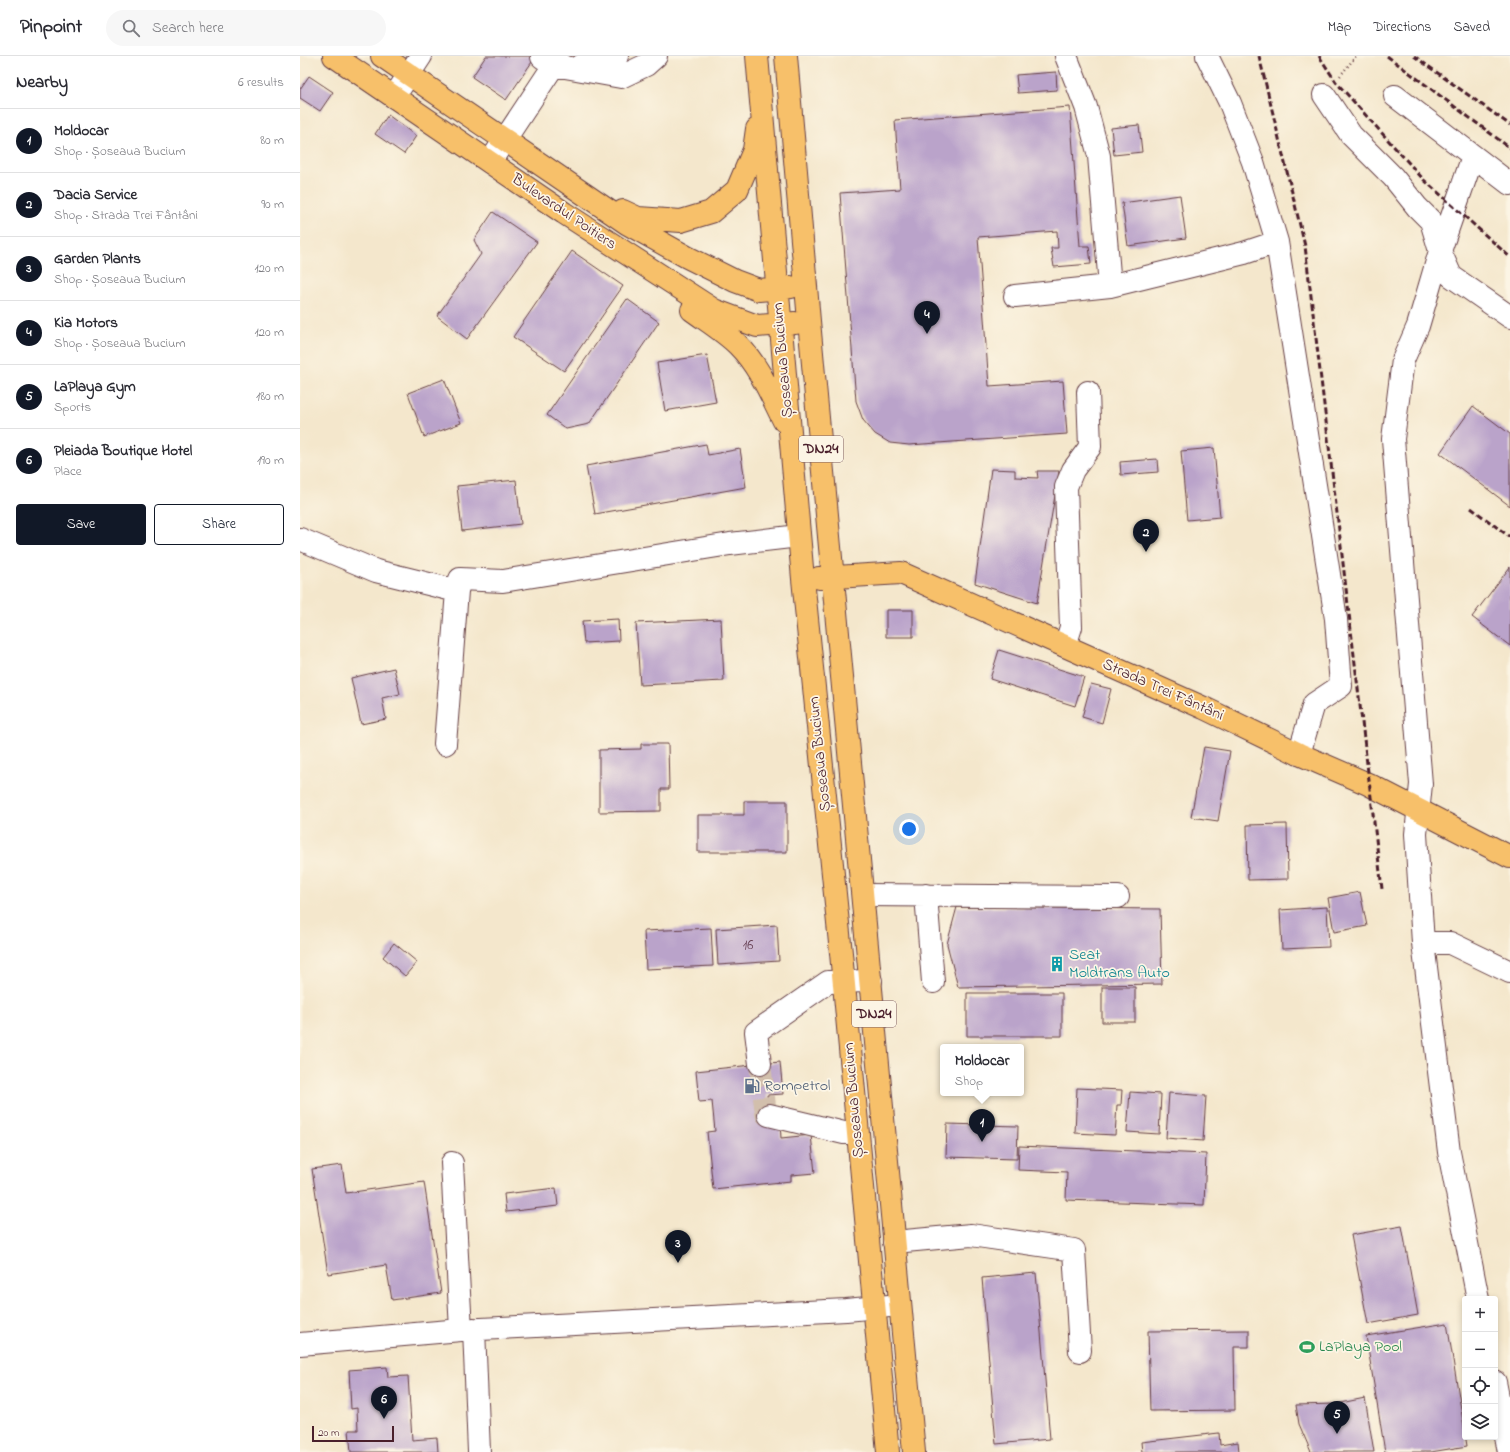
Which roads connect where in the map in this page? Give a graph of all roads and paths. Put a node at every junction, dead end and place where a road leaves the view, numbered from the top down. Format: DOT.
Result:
graph roads {
  1 [pos="334,56"];
  2 [pos="382,56"];
  3 [pos="421,56"];
  4 [pos="656,56"];
  5 [pos="757,56"];
  6 [pos="786,56"];
  7 [pos="1066,56"];
  8 [pos="1207,56"];
  9 [pos="612,60"];
  10 [pos="563,61"];
  11 [pos="409,74"];
  12 [pos="1324,95"];
  13 [pos="1395,96"];
  14 [pos="394,97"];
  15 [pos="761,102"];
  16 [pos="504,139"];
  17 [pos="1473,156"];
  18 [pos="490,162"];
  19 [pos="1510,184"];
  20 [pos="581,192"];
  21 [pos="564,213"];
  22 [pos="1277,242"];
  23 [pos="1440,251"];
  24 [pos="806,286"];
  25 [pos="1110,286"];
  26 [pos="777,288"];
  27 [pos="1015,296"];
  28 [pos="1510,316"];
  29 [pos="810,321"];
  30 [pos="780,324"];
  31 [pos="1088,392"];
  32 [pos="790,433"];
  33 [pos="799,536"];
  34 [pos="300,539"];
  35 [pos="833,577"];
  36 [pos="803,579"];
  37 [pos="457,591"];
  38 [pos="1065,646"];
  39 [pos="444,744"];
  40 [pos="1300,754"];
  41 [pos="1419,809"];
  42 [pos="1510,857"];
  43 [pos="864,895"];
  44 [pos="926,895"];
  45 [pos="1118,897"];
  46 [pos="1423,943"];
  47 [pos="1510,972"];
  48 [pos="871,981"];
  49 [pos="843,982"];
  50 [pos="933,982"];
  51 [pos="760,1064"];
  52 [pos="769,1115"];
  53 [pos="857,1133"];
  54 [pos="452,1164"];
  55 [pos="894,1242"];
  56 [pos="1477,1296"];
  57 [pos="900,1305"];
  58 [pos="874,1308"];
  59 [pos="468,1329"];
  60 [pos="300,1344"];
  61 [pos="1080,1351"];
  62 [pos="1498,1397"];
  63 [pos="479,1452"];
  64 [pos="888,1452"];
  65 [pos="914,1452"];
  66 [pos="1509,1452"];
  1 -- 14 [label="main road, Bulevardul Poitiers"];
  2 -- 11 [label="main road, Bulevardul Poitiers"];
  3 -- 11 [label="street"];
  4 -- 10 [label="street"];
  5 -- 15 [label="main road, Șoseaua Bucium / DN24"];
  6 -- 24 [label="main road, Șoseaua Bucium / DN24"];
  7 -- 25 [label="street"];
  8 -- 22 [label="street"];
  9 -- 10 [label="street"];
  10 -- 16 [label="street"];
  11 -- 14 [label="street"];
  11 -- 16 [label="main road, Bulevardul Poitiers"];
  12 -- 23 [label="street"];
  13 -- 17 [label="street"];
  14 -- 18 [label="main road, Bulevardul Poitiers"];
  15 -- 20 [label="main road"];
  15 -- 26 [label="main road, Șoseaua Bucium / DN24"];
  16 -- 18 [label="street"];
  16 -- 20 [label="main road, Bulevardul Poitiers"];
  17 -- 19 [label="street"];
  17 -- 23 [label="street"];
  18 -- 21 [label="main road, Bulevardul Poitiers"];
  20 -- 26 [label="main road, Bulevardul Poitiers"];
  21 -- 30 [label="main road, Bulevardul Poitiers"];
  21 -- 32 [label="main road"];
  22 -- 25 [label="street"];
  22 -- 40 [label="street"];
  23 -- 28 [label="street"];
  23 -- 41 [label="street"];
  24 -- 26 [label="main road, Bulevardul Poitiers"];
  24 -- 29 [label="main road, Șoseaua Bucium / DN24"];
  25 -- 27 [label="street"];
  26 -- 30 [label="main road, Șoseaua Bucium / DN24"];
  29 -- 30 [label="main road, Bulevardul Poitiers"];
  29 -- 35 [label="main road, Șoseaua Bucium / DN24"];
  30 -- 32 [label="main road, Șoseaua Bucium / DN24"];
  31 -- 38 [label="street"];
  32 -- 33 [label="main road, Șoseaua Bucium / DN24"];
  33 -- 36 [label="main road, Șoseaua Bucium / DN24"];
  33 -- 37 [label="street"];
  34 -- 37 [label="street"];
  35 -- 36 [label="main road, Strada Trei Fântâni"];
  35 -- 38 [label="main road, Strada Trei Fântâni"];
  35 -- 43 [label="main road, Șoseaua Bucium / DN24"];
  36 -- 49 [label="main road, Șoseaua Bucium / DN24"];
  37 -- 39 [label="street"];
  38 -- 40 [label="main road, Strada Trei Fântâni"];
  40 -- 41 [label="main road, Strada Trei Fântâni"];
  41 -- 42 [label="main road, Strada Trei Fântâni"];
  41 -- 46 [label="street"];
  43 -- 44 [label="street"];
  43 -- 48 [label="main road, Șoseaua Bucium / DN24"];
  44 -- 45 [label="street"];
  44 -- 50 [label="street"];
  46 -- 47 [label="street"];
  46 -- 56 [label="street"];
  48 -- 49 [label="street"];
  48 -- 55 [label="main road, Șoseaua Bucium / DN24"];
  49 -- 51 [label="street"];
  49 -- 53 [label="main road, Șoseaua Bucium / DN24"];
  52 -- 53 [label="street"];
  53 -- 58 [label="main road, Șoseaua Bucium / DN24"];
  54 -- 59 [label="street"];
  55 -- 57 [label="main road, Șoseaua Bucium / DN24"];
  55 -- 61 [label="street"];
  57 -- 58 [label="street"];
  57 -- 65 [label="main road, Șoseaua Bucium / DN24"];
  58 -- 59 [label="street"];
  58 -- 64 [label="main road, Șoseaua Bucium / DN24"];
  59 -- 60 [label="street"];
  59 -- 63 [label="street"];
  62 -- 66 [label="street"];
}
